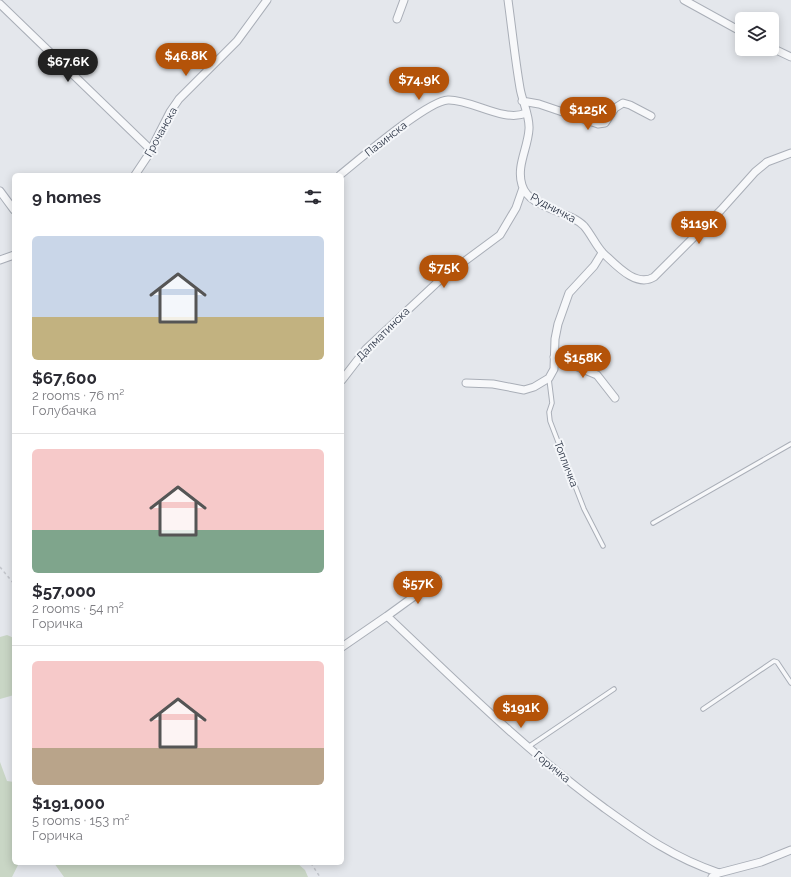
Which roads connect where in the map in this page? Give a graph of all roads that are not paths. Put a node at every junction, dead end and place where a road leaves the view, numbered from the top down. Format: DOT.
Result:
graph roads {
  1 [pos="267,0"];
  2 [pos="404,0"];
  3 [pos="508,0"];
  4 [pos="684,0"];
  5 [pos="0,4"];
  6 [pos="397,19"];
  7 [pos="735,28"];
  8 [pos="779,52"];
  9 [pos="791,58"];
  10 [pos="522,101"];
  11 [pos="526,113"];
  12 [pos="651,116"];
  13 [pos="150,149"];
  14 [pos="791,153"];
  15 [pos="136,173"];
  16 [pos="343,173"];
  17 [pos="522,188"];
  18 [pos="0,191"];
  19 [pos="12,207"];
  20 [pos="602,253"];
  21 [pos="12,256"];
  22 [pos="0,260"];
  23 [pos="554,357"];
  24 [pos="344,377"];
  25 [pos="548,378"];
  26 [pos="466,383"];
  27 [pos="615,398"];
  28 [pos="791,444"];
  29 [pos="653,523"];
  30 [pos="603,546"];
  31 [pos="438,579"];
  32 [pos="387,616"];
  33 [pos="344,646"];
  34 [pos="791,684"];
  35 [pos="614,689"];
  36 [pos="703,709"];
  37 [pos="527,747"];
  38 [pos="791,850"];
  39 [pos="718,873"];
  40 [pos="712,877"];
  1 -- 13 [label="street, Грочанска"];
  2 -- 6 [label="street"];
  3 -- 10 [label="street, Рудничка"];
  4 -- 7 [label="street"];
  5 -- 13 [label="street"];
  8 -- 9 [label="street"];
  10 -- 11 [label="street, Рудничка"];
  10 -- 12 [label="street"];
  11 -- 16 [label="street, Пазинска"];
  11 -- 17 [label="street, Рудничка"];
  13 -- 15 [label="street, Грочанска"];
  14 -- 20 [label="street, Рудничка"];
  17 -- 20 [label="street, Рудничка"];
  17 -- 24 [label="street, Далматинска"];
  18 -- 19 [label="street"];
  20 -- 23 [label="street, Топличка"];
  21 -- 22 [label="street"];
  23 -- 25 [label="street, Топличка"];
  23 -- 27 [label="street"];
  25 -- 26 [label="street"];
  25 -- 30 [label="lane, Топличка"];
  28 -- 29 [label="lane"];
  31 -- 32 [label="street"];
  32 -- 33 [label="street"];
  32 -- 37 [label="street, Горичка"];
  34 -- 36 [label="lane"];
  35 -- 37 [label="lane"];
  37 -- 39 [label="street, Горичка"];
  38 -- 39 [label="street"];
  39 -- 40 [label="street"];
}
